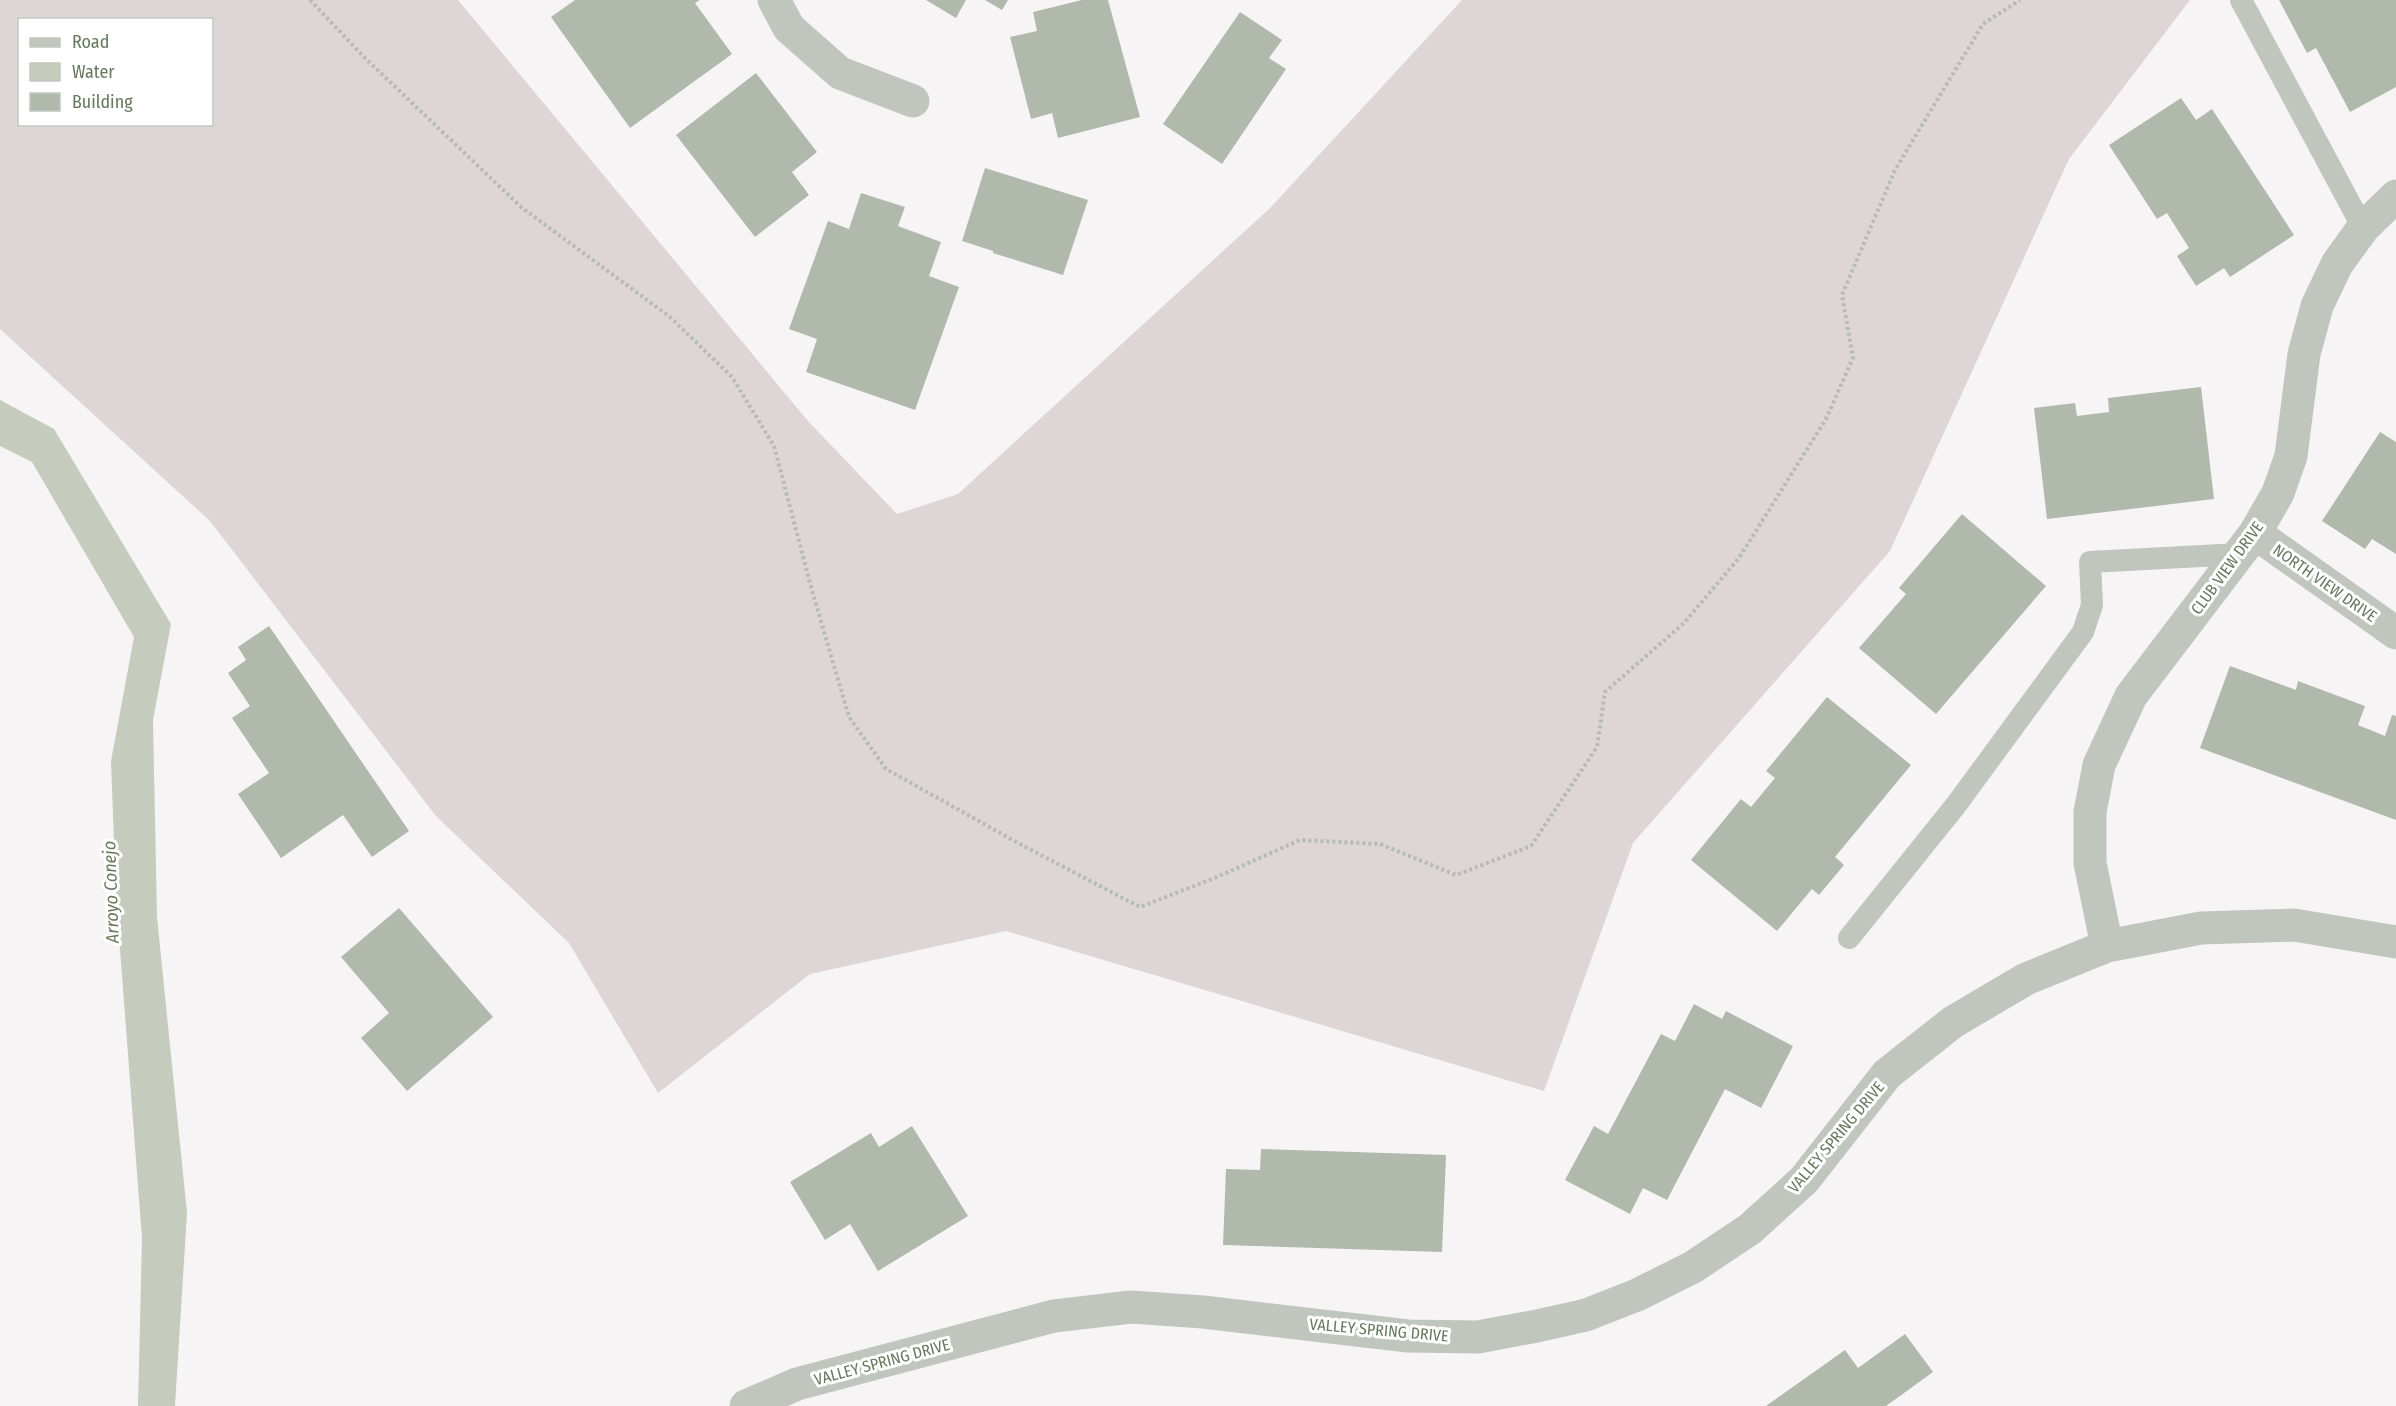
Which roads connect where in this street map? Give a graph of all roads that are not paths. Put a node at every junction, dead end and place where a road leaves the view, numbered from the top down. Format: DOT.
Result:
graph roads {
  1 [pos="774,0"];
  2 [pos="2241,0"];
  3 [pos="913,102"];
  4 [pos="2396,196"];
  5 [pos="2363,228"];
  6 [pos="2247,544"];
  7 [pos="2396,633"];
  8 [pos="1849,938"];
  9 [pos="2396,942"];
  10 [pos="2107,946"];
  11 [pos="746,1406"];
  1 -- 3 [label="street"];
  2 -- 5 [label="lane"];
  4 -- 5 [label="street, CLUB VIEW DRIVE"];
  5 -- 6 [label="street, CLUB VIEW DRIVE"];
  6 -- 7 [label="street, NORTH VIEW DRIVE"];
  6 -- 8 [label="lane"];
  6 -- 10 [label="street, CLUB VIEW DRIVE"];
  9 -- 10 [label="street, VALLEY SPRING DRIVE"];
  10 -- 11 [label="street, VALLEY SPRING DRIVE"];
}
